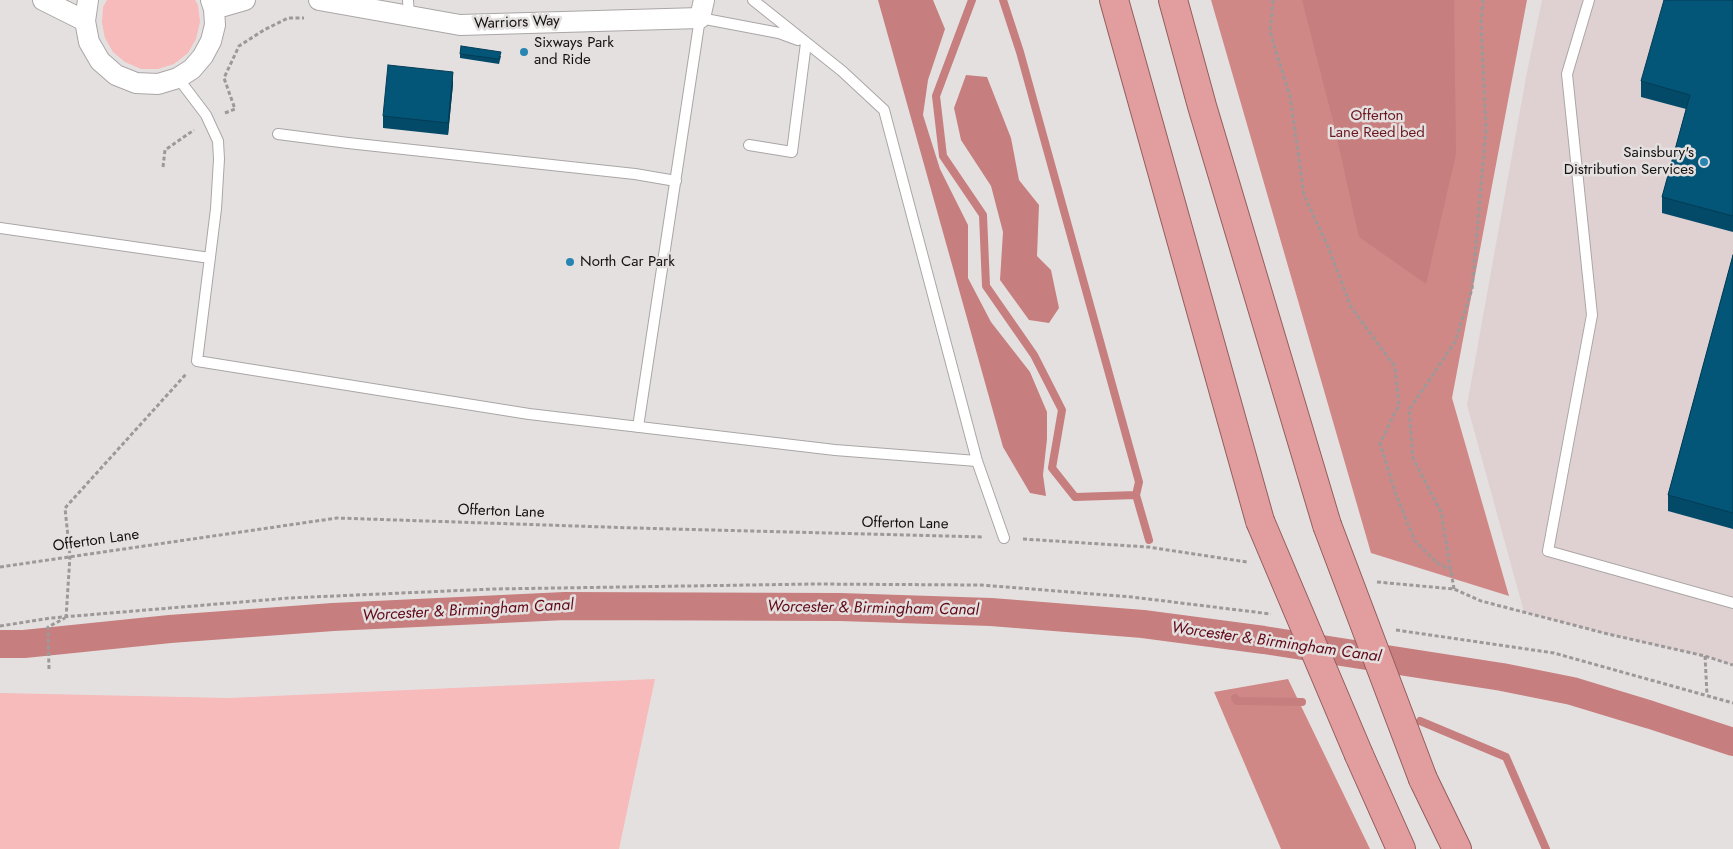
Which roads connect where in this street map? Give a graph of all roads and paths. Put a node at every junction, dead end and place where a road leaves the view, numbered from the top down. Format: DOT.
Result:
graph roads {
  1 [pos="43,0"];
  2 [pos="88,0"];
  3 [pos="245,0"];
  4 [pos="319,0"];
  5 [pos="754,0"];
  6 [pos="1114,0"];
  7 [pos="1173,0"];
  8 [pos="1273,0"];
  9 [pos="1483,0"];
  10 [pos="1589,0"];
  11 [pos="213,4"];
  12 [pos="409,8"];
  13 [pos="702,9"];
  14 [pos="305,18"];
  15 [pos="85,21"];
  16 [pos="806,43"];
  17 [pos="178,78"];
  18 [pos="208,121"];
  19 [pos="278,134"];
  20 [pos="749,145"];
  21 [pos="163,167"];
  22 [pos="676,180"];
  23 [pos="0,228"];
  24 [pos="210,258"];
  25 [pos="197,361"];
  26 [pos="638,427"];
  27 [pos="977,461"];
  28 [pos="1004,538"];
  29 [pos="70,556"];
  30 [pos="0,567"];
  31 [pos="1451,570"];
  32 [pos="1454,589"];
  33 [pos="1733,603"];
  34 [pos="1277,615"];
  35 [pos="66,618"];
  36 [pos="0,626"];
  37 [pos="1394,630"];
  38 [pos="1733,665"];
  39 [pos="49,669"];
  40 [pos="1707,696"];
  41 [pos="1733,702"];
  42 [pos="1401,849"];
  43 [pos="1457,849"];
  1 -- 15 [label="street"];
  2 -- 15 [label="street"];
  3 -- 11 [label="street"];
  4 -- 12 [label="street, Warriors Way"];
  5 -- 16 [label="lane"];
  6 -- 42 [label="highway, bridge"];
  7 -- 43 [label="highway, bridge"];
  8 -- 31 [label="path"];
  9 -- 31 [label="path"];
  10 -- 33 [label="lane"];
  11 -- 17 [label="street"];
  12 -- 13 [label="street, Warriors Way"];
  13 -- 16 [label="lane"];
  13 -- 22 [label="lane"];
  14 -- 18 [label="path"];
  15 -- 17 [label="street"];
  16 -- 20 [label="lane"];
  16 -- 27 [label="lane"];
  17 -- 18 [label="lane"];
  18 -- 21 [label="path"];
  18 -- 24 [label="lane"];
  19 -- 22 [label="lane"];
  22 -- 26 [label="lane"];
  23 -- 24 [label="lane"];
  24 -- 25 [label="lane"];
  25 -- 26 [label="lane"];
  25 -- 29 [label="path"];
  26 -- 27 [label="lane"];
  27 -- 28 [label="lane"];
  28 -- 29 [label="path, Offerton Lane"];
  29 -- 30 [label="path, Offerton Lane"];
  29 -- 35 [label="path"];
  31 -- 32 [label="path"];
  34 -- 35 [label="path"];
  35 -- 36 [label="path"];
  35 -- 39 [label="path"];
  37 -- 40 [label="path"];
  38 -- 40 [label="path"];
  40 -- 41 [label="path"];
}
